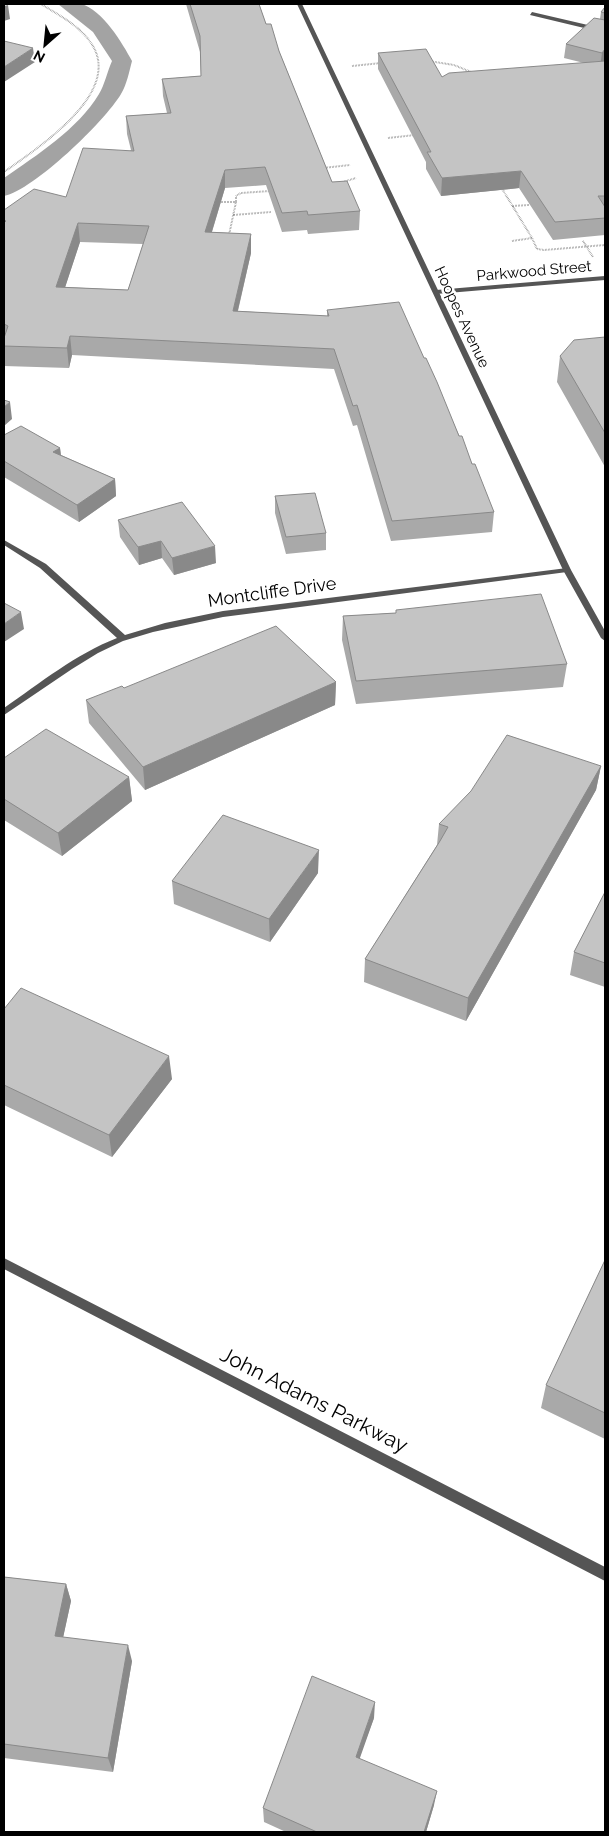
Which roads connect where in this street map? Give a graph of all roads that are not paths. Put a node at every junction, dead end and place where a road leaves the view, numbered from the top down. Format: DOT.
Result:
graph roads {
  1 [pos="299,4"];
  2 [pos="532,14"];
  3 [pos="605,30"];
  4 [pos="605,278"];
  5 [pos="436,292"];
  6 [pos="4,542"];
  7 [pos="567,570"];
  8 [pos="605,638"];
  9 [pos="124,639"];
  10 [pos="4,712"];
  11 [pos="4,1263"];
  12 [pos="605,1574"];
  1 -- 5 [label="street, Hoopes Avenue"];
  2 -- 3 [label="street"];
  4 -- 5 [label="street, Parkwood Street"];
  5 -- 7 [label="street, Hoopes Avenue"];
  6 -- 9 [label="street"];
  7 -- 8 [label="street, Hoopes Avenue"];
  7 -- 9 [label="street, Montcliffe Drive"];
  9 -- 10 [label="street, Montcliffe Drive"];
  11 -- 12 [label="street, John Adams Parkway"];
}
